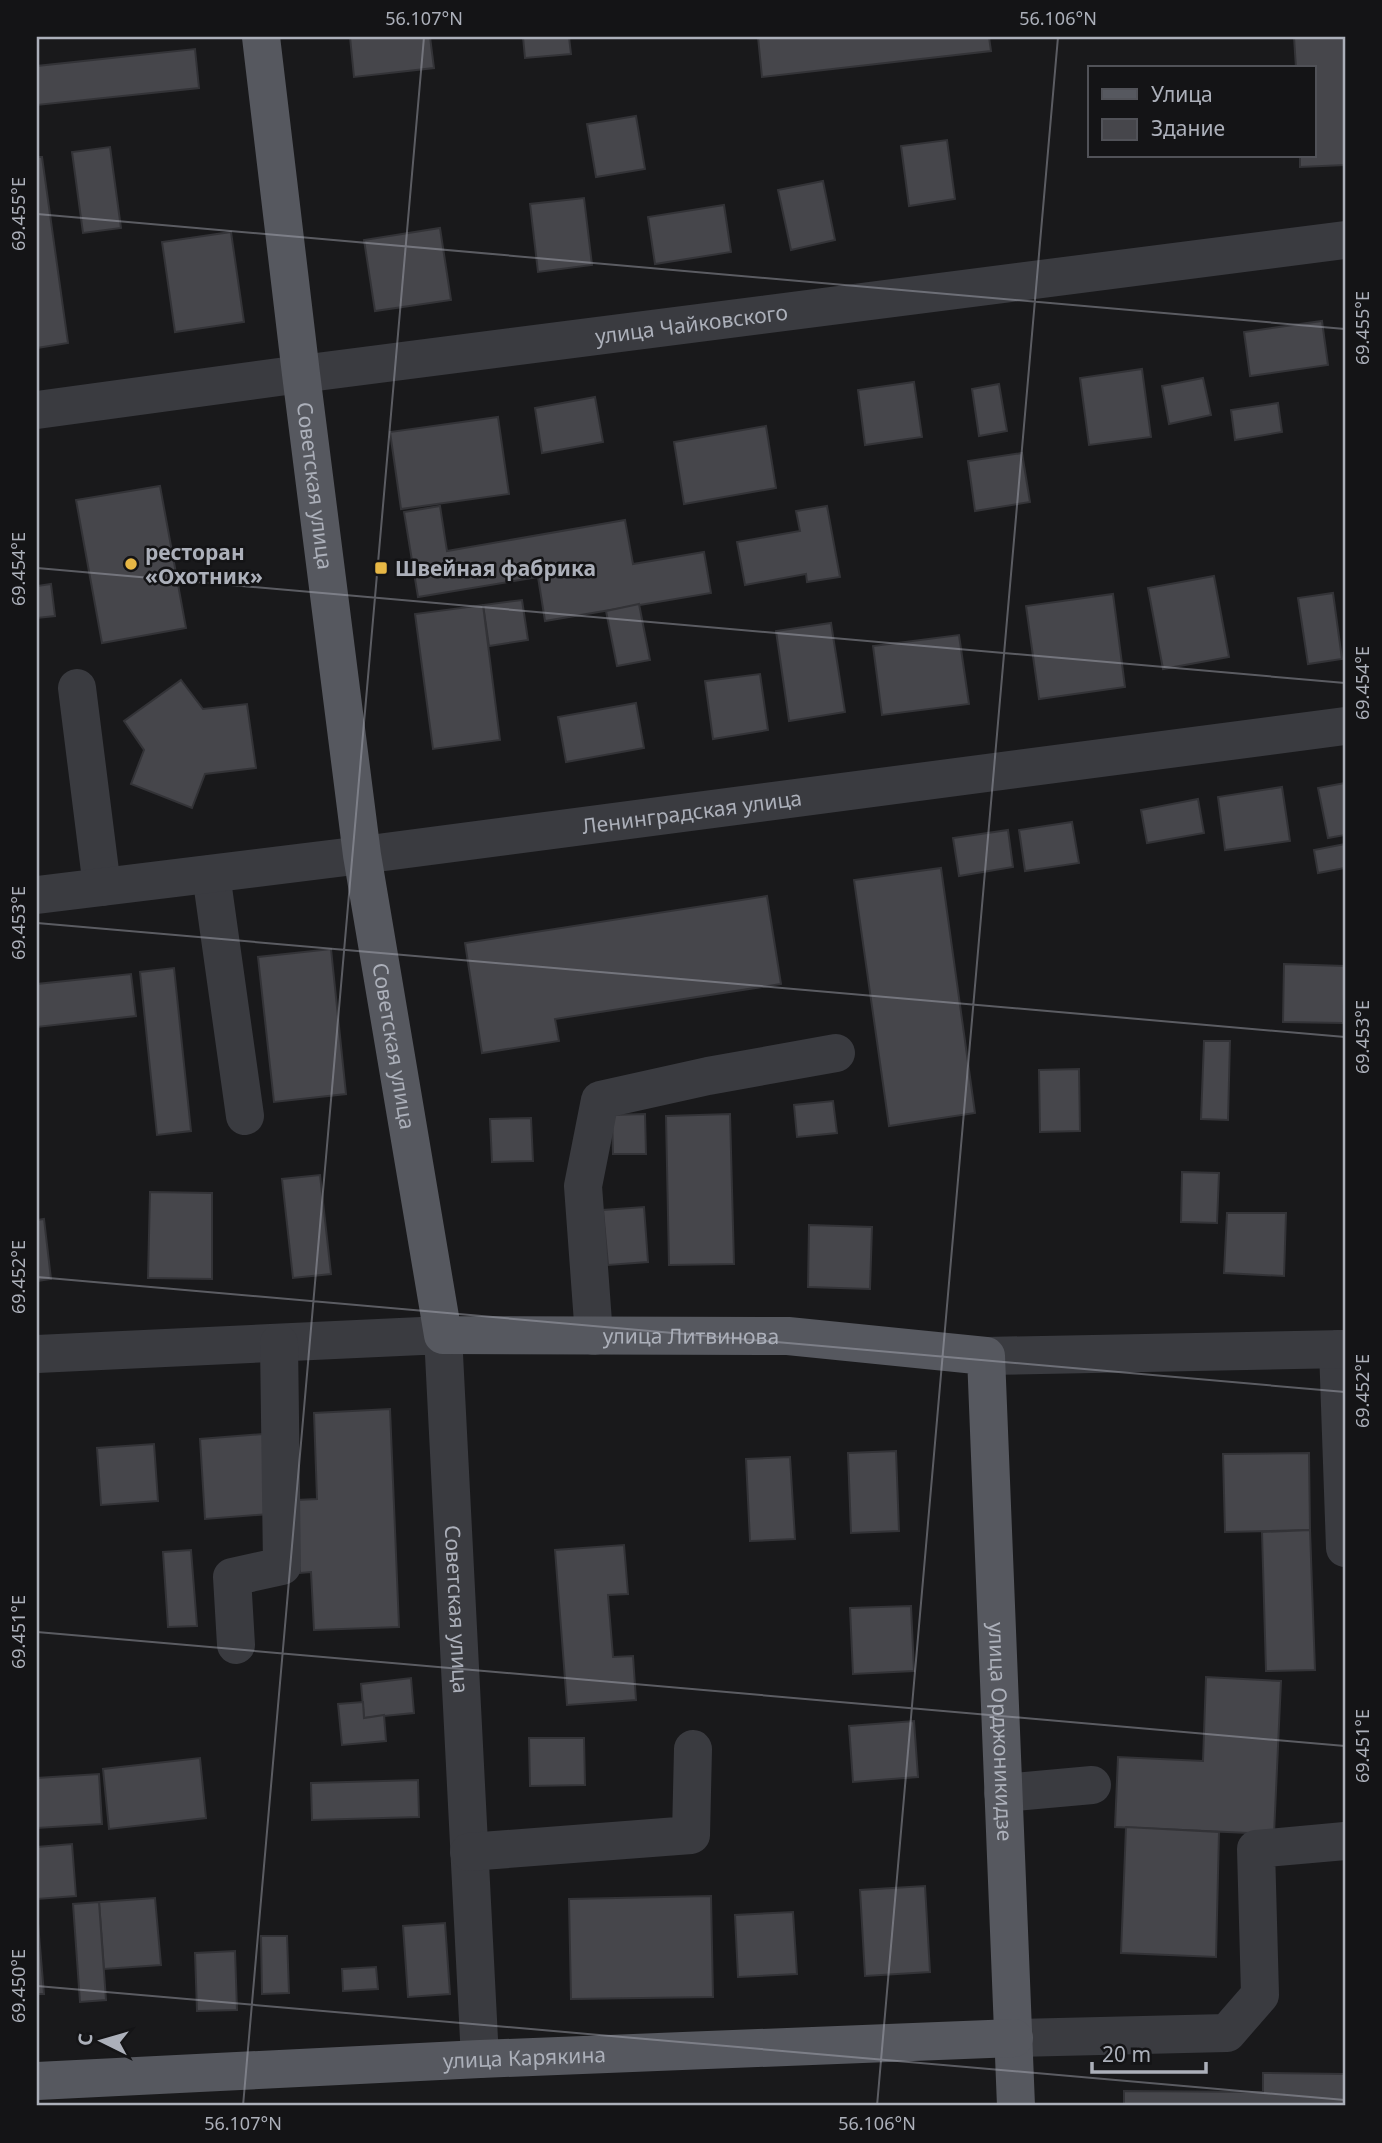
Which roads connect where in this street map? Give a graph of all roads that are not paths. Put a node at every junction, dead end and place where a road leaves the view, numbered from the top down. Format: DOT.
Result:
graph roads {
  1 [pos="261,37"];
  2 [pos="1345,240"];
  3 [pos="300,374"];
  4 [pos="37,410"];
  5 [pos="77,688"];
  6 [pos="1345,726"];
  7 [pos="362,855"];
  8 [pos="211,873"];
  9 [pos="102,887"];
  10 [pos="37,895"];
  11 [pos="836,1053"];
  12 [pos="245,1116"];
  13 [pos="443,1335"];
  14 [pos="594,1336"];
  15 [pos="279,1343"];
  16 [pos="1342,1349"];
  17 [pos="37,1354"];
  18 [pos="986,1356"];
  19 [pos="1345,1548"];
  20 [pos="236,1645"];
  21 [pos="693,1749"];
  22 [pos="1092,1785"];
  23 [pos="1003,1793"];
  24 [pos="1345,1841"];
  25 [pos="469,1852"];
  26 [pos="1014,2038"];
  27 [pos="480,2059"];
  28 [pos="37,2081"];
  29 [pos="1016,2106"];
  1 -- 3 [label="main road, Советская улица"];
  2 -- 3 [label="street, улица Чайковского"];
  3 -- 4 [label="street, улица Чайковского"];
  3 -- 7 [label="main road, Советская улица"];
  5 -- 9 [label="street"];
  6 -- 7 [label="street, Ленинградская улица"];
  7 -- 8 [label="street, Ленинградская улица"];
  7 -- 13 [label="main road, Советская улица"];
  8 -- 9 [label="street, Ленинградская улица"];
  8 -- 12 [label="street"];
  9 -- 10 [label="street, Ленинградская улица"];
  11 -- 14 [label="street"];
  13 -- 14 [label="main road, улица Литвинова"];
  13 -- 15 [label="street, улица Литвинова"];
  13 -- 25 [label="street, Советская улица"];
  14 -- 18 [label="main road, улица Литвинова"];
  15 -- 17 [label="street, улица Литвинова"];
  15 -- 20 [label="street"];
  16 -- 18 [label="street, улица Литвинова"];
  16 -- 19 [label="street"];
  18 -- 23 [label="main road, улица Орджоникидзе"];
  21 -- 25 [label="street"];
  22 -- 23 [label="street"];
  23 -- 26 [label="main road, улица Орджоникидзе"];
  24 -- 26 [label="street"];
  25 -- 27 [label="street, Советская улица"];
  26 -- 27 [label="main road, улица Карякина"];
  26 -- 29 [label="main road, улица Орджоникидзе"];
  27 -- 28 [label="main road, улица Карякина"];
}
